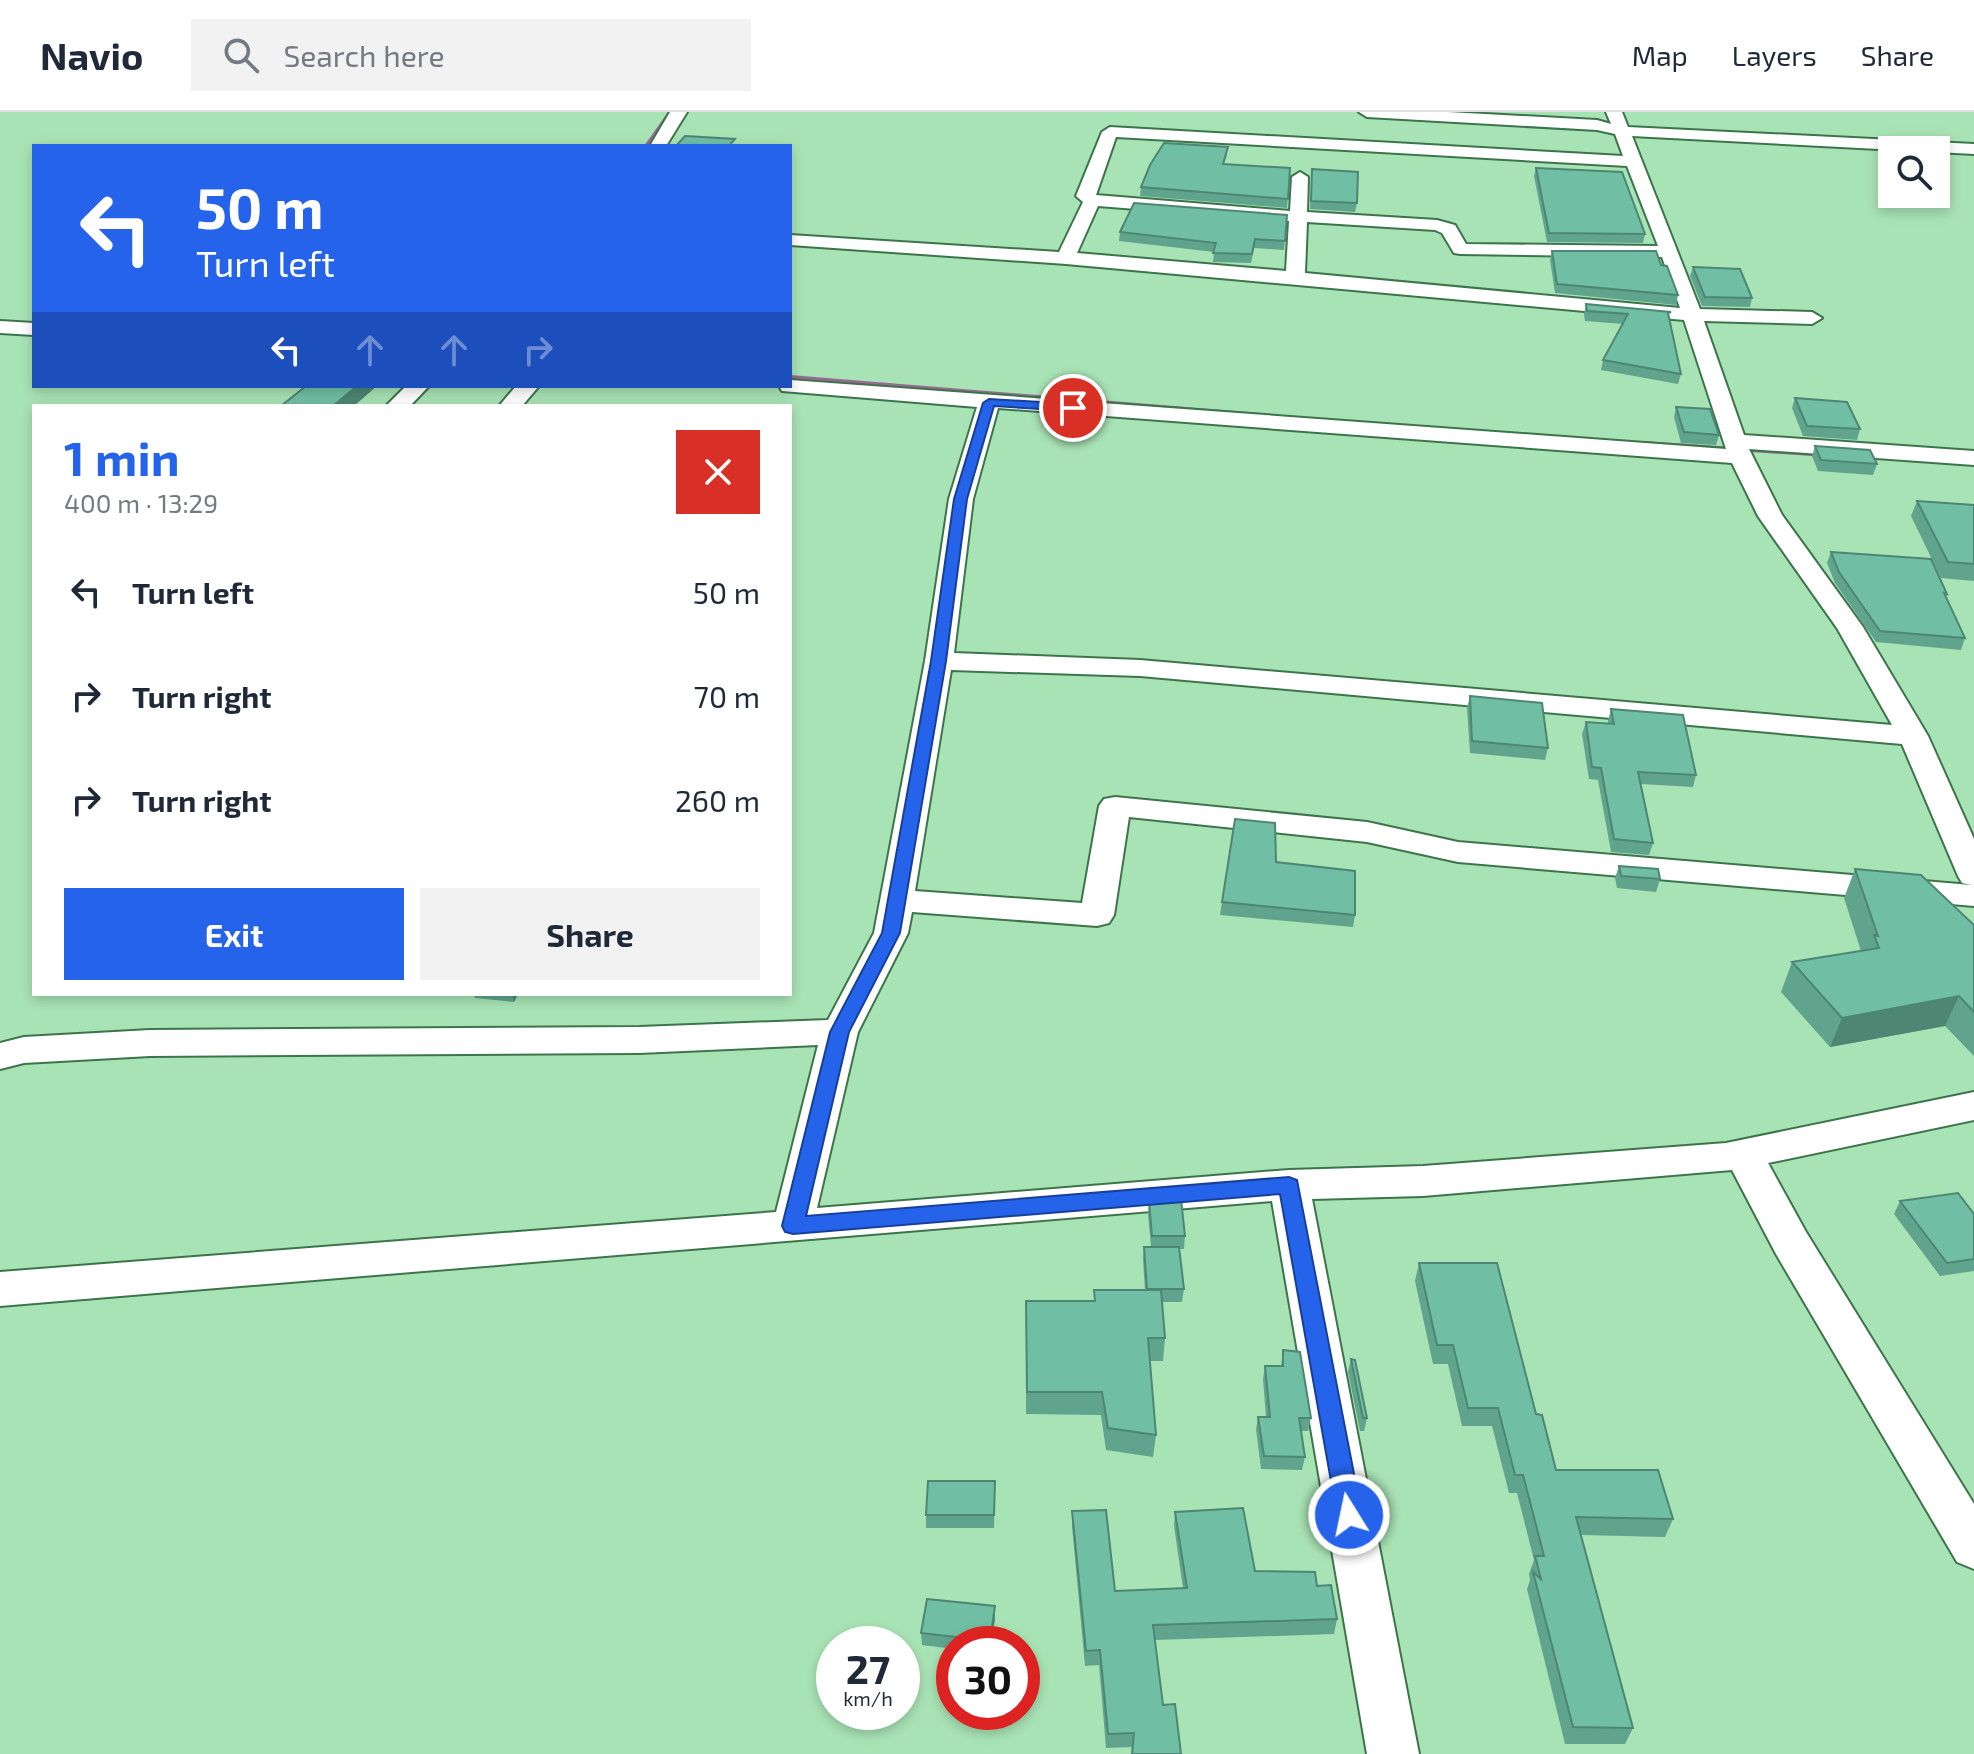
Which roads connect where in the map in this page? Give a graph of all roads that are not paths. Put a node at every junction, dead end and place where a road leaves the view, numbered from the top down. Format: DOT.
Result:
graph roads {
  1 [pos="679,112"];
  2 [pos="1367,112"];
  3 [pos="1617,122"];
  4 [pos="659,144"];
  5 [pos="1974,149"];
  6 [pos="1632,162"];
  7 [pos="1300,177"];
  8 [pos="1092,200"];
  9 [pos="1298,217"];
  10 [pos="792,240"];
  11 [pos="1670,252"];
  12 [pos="1066,258"];
  13 [pos="1295,278"];
  14 [pos="1690,314"];
  15 [pos="1812,318"];
  16 [pos="0,327"];
  17 [pos="32,329"];
  18 [pos="792,386"];
  19 [pos="416,388"];
  20 [pos="526,388"];
  21 [pos="989,403"];
  22 [pos="399,404"];
  23 [pos="512,404"];
  24 [pos="1737,449"];
  25 [pos="1974,458"];
  26 [pos="939,661"];
  27 [pos="1913,736"];
  28 [pos="1974,876"];
  29 [pos="1974,896"];
  30 [pos="896,900"];
  31 [pos="840,1032"];
  32 [pos="0,1056"];
  33 [pos="1974,1106"];
  34 [pos="1743,1153"];
  35 [pos="1289,1185"];
  36 [pos="793,1226"];
  37 [pos="0,1289"];
  38 [pos="1974,1547"];
  39 [pos="1393,1754"];
  1 -- 4 [label="street"];
  2 -- 3 [label="street"];
  3 -- 5 [label="street"];
  3 -- 6 [label="street"];
  6 -- 8 [label="street"];
  6 -- 11 [label="street"];
  7 -- 9 [label="street"];
  8 -- 9 [label="street"];
  8 -- 12 [label="street"];
  9 -- 11 [label="street"];
  9 -- 13 [label="street"];
  10 -- 12 [label="street"];
  11 -- 14 [label="street"];
  12 -- 13 [label="street"];
  13 -- 14 [label="street"];
  14 -- 15 [label="street"];
  14 -- 24 [label="street"];
  16 -- 17 [label="street"];
  18 -- 21 [label="street"];
  19 -- 22 [label="street"];
  20 -- 23 [label="street"];
  21 -- 24 [label="street"];
  21 -- 26 [label="street"];
  24 -- 25 [label="street"];
  24 -- 27 [label="street"];
  26 -- 27 [label="street"];
  26 -- 30 [label="street"];
  27 -- 28 [label="street"];
  29 -- 30 [label="street"];
  30 -- 31 [label="street"];
  31 -- 32 [label="street"];
  31 -- 36 [label="street"];
  33 -- 34 [label="street"];
  34 -- 35 [label="street"];
  34 -- 38 [label="street"];
  35 -- 36 [label="street"];
  35 -- 39 [label="street"];
  36 -- 37 [label="street"];
}
